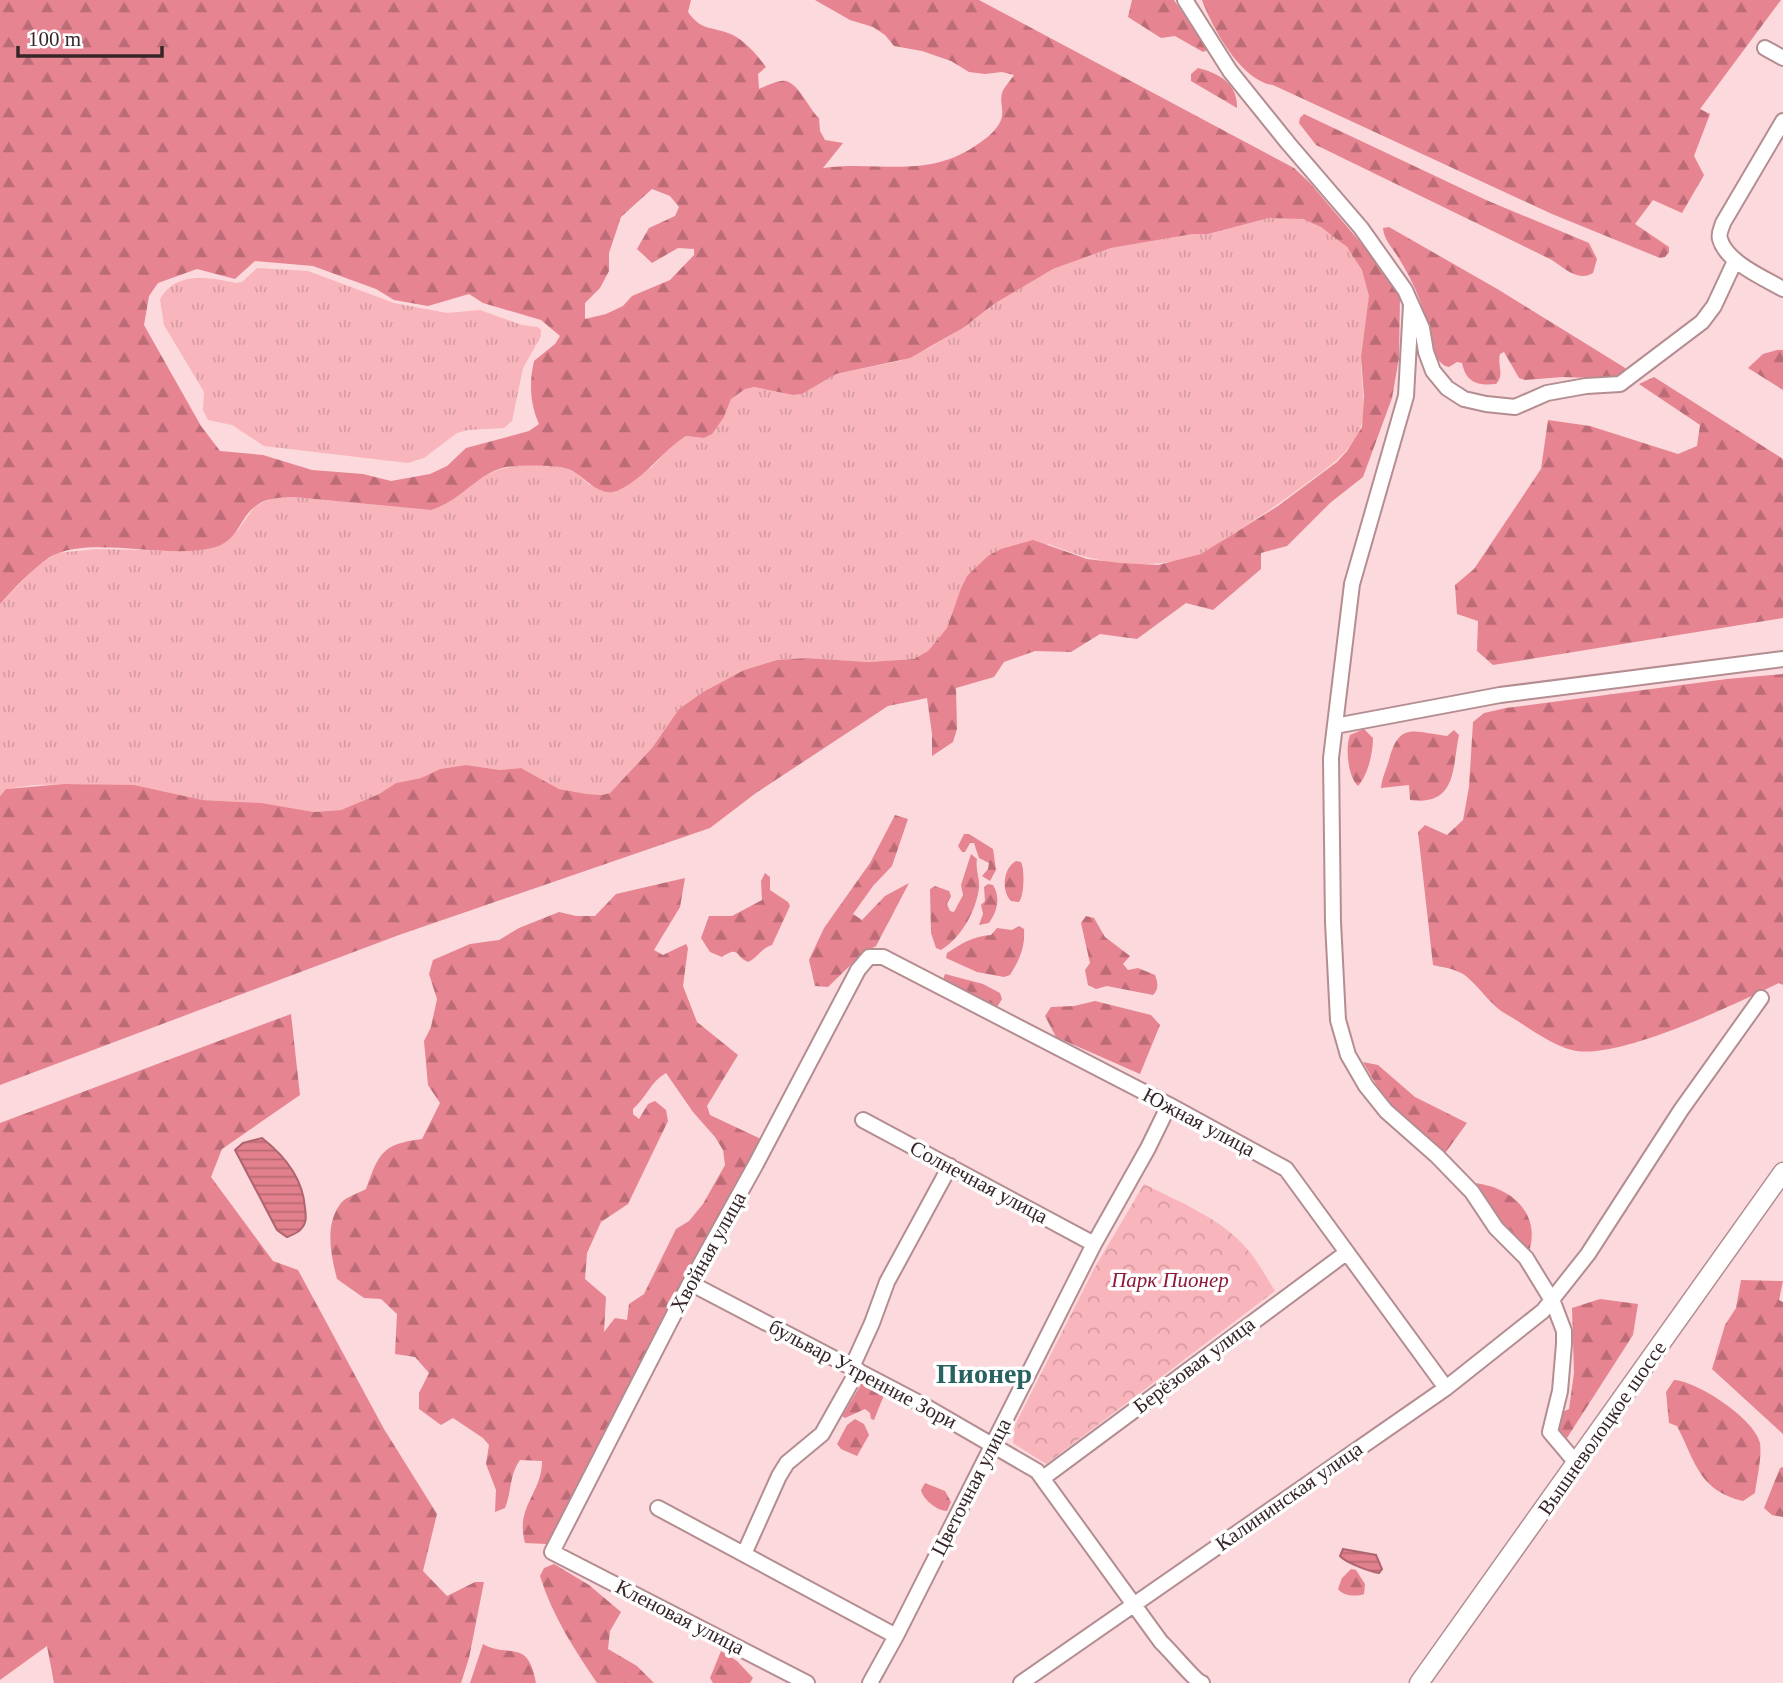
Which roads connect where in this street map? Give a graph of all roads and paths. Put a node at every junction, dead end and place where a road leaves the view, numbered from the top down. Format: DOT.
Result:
graph roads {
  1 [pos="1185,0"];
  2 [pos="1765,48"];
  3 [pos="1783,58"];
  4 [pos="1783,121"];
  5 [pos="1735,261"];
  6 [pos="1783,289"];
  7 [pos="1411,305"];
  8 [pos="1783,659"];
  9 [pos="1335,726"];
  10 [pos="869,957"];
  11 [pos="1761,998"];
  12 [pos="1169,1105"];
  13 [pos="863,1120"];
  14 [pos="950,1166"];
  15 [pos="1783,1172"];
  16 [pos="1094,1244"];
  17 [pos="1346,1253"];
  18 [pos="690,1283"];
  19 [pos="1553,1302"];
  20 [pos="855,1369"];
  21 [pos="1446,1388"];
  22 [pos="993,1444"];
  23 [pos="1577,1464"];
  24 [pos="1043,1478"];
  25 [pos="657,1508"];
  26 [pos="552,1552"];
  27 [pos="744,1554"];
  28 [pos="1132,1604"];
  29 [pos="896,1636"];
  30 [pos="807,1683"];
  31 [pos="870,1683"];
  32 [pos="1021,1683"];
  33 [pos="1202,1683"];
  34 [pos="1419,1683"];
  1 -- 7 [label="street"];
  2 -- 3 [label="street"];
  4 -- 5 [label="street"];
  5 -- 6 [label="street"];
  5 -- 7 [label="street"];
  7 -- 9 [label="street"];
  8 -- 9 [label="street"];
  9 -- 19 [label="street"];
  10 -- 12 [label="street, Южная улица"];
  10 -- 18 [label="street, Хвойная улица"];
  11 -- 19 [label="street, Калининская улица"];
  12 -- 16 [label="street, Цветочная улица"];
  12 -- 17 [label="street, Южная улица"];
  13 -- 14 [label="street, Солнечная улица"];
  14 -- 16 [label="street, Солнечная улица"];
  14 -- 20 [label="street"];
  15 -- 23 [label="main road, Вышневолоцкое шоссе"];
  16 -- 22 [label="street, Цветочная улица"];
  17 -- 21 [label="street, Южная улица"];
  17 -- 24 [label="street, Берёзовая улица"];
  18 -- 20 [label="street, бульвар Утренние Зори"];
  18 -- 26 [label="street, Хвойная улица"];
  19 -- 21 [label="street, Калининская улица"];
  19 -- 23 [label="street"];
  20 -- 22 [label="street, бульвар Утренние Зори"];
  20 -- 27 [label="street"];
  21 -- 28 [label="street, Калининская улица"];
  22 -- 24 [label="street, бульвар Утренние Зори"];
  22 -- 29 [label="street, Цветочная улица"];
  23 -- 34 [label="main road, Вышневолоцкое шоссе"];
  24 -- 28 [label="street, бульвар Утренние Зори"];
  25 -- 27 [label="street"];
  26 -- 30 [label="street, Кленовая улица"];
  27 -- 29 [label="street"];
  28 -- 32 [label="street, Калининская улица"];
  28 -- 33 [label="street, бульвар Утренние Зори"];
  29 -- 31 [label="street, Цветочная улица"];
}
